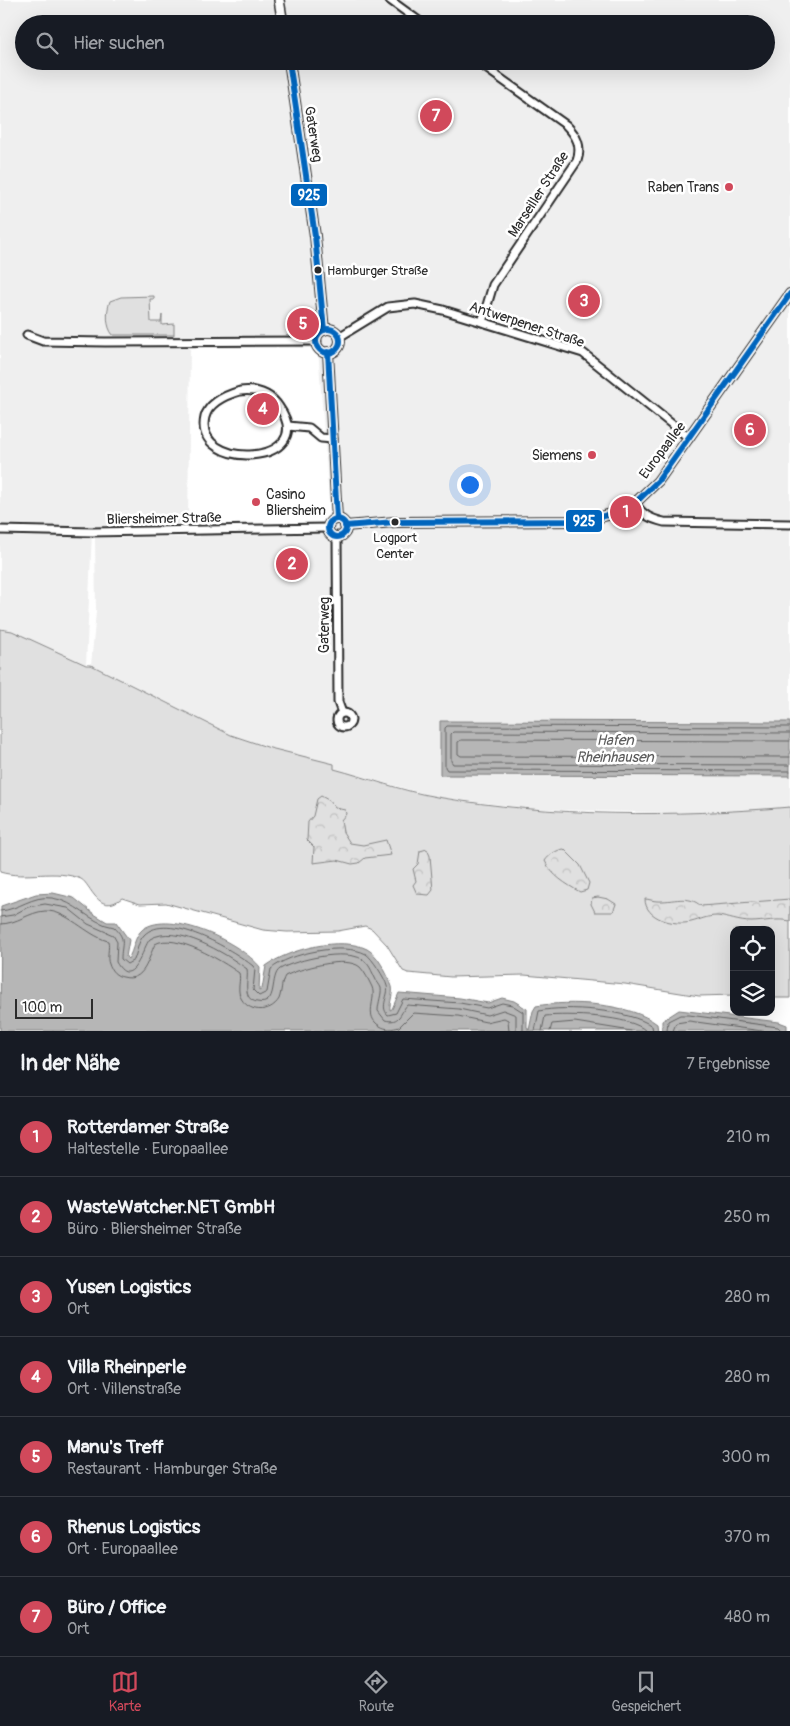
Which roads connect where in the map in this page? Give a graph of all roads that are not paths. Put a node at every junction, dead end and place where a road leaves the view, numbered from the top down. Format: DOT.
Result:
graph roads {
  1 [pos="279,0"];
  2 [pos="390,0"];
  3 [pos="282,15"];
  4 [pos="411,15"];
  5 [pos="290,70"];
  6 [pos="489,70"];
  7 [pos="790,294"];
  8 [pos="482,322"];
  9 [pos="324,330"];
  10 [pos="28,335"];
  11 [pos="339,337"];
  12 [pos="317,340"];
  13 [pos="328,352"];
  14 [pos="288,426"];
  15 [pos="689,438"];
  16 [pos="333,439"];
  17 [pos="635,503"];
  18 [pos="337,519"];
  19 [pos="790,524"];
  20 [pos="345,526"];
  21 [pos="328,528"];
  22 [pos="0,530"];
  23 [pos="337,536"];
  24 [pos="342,713"];
  1 -- 3 [label="main road"];
  2 -- 4 [label="street"];
  5 -- 9 [label="main road, Gaterweg"];
  6 -- 8 [label="street, Marseiller Straße"];
  7 -- 15 [label="main road, Europaallee"];
  8 -- 11 [label="street, Antwerpener Straße"];
  8 -- 15 [label="street, Antwerpener Straße"];
  9 -- 11 [label="main road"];
  9 -- 12 [label="main road"];
  10 -- 12 [label="street"];
  11 -- 13 [label="main road"];
  12 -- 13 [label="main road"];
  13 -- 16 [label="main road"];
  14 -- 14 [label="street"];
  14 -- 16 [label="street"];
  15 -- 17 [label="main road, Europaallee"];
  16 -- 18 [label="main road"];
  17 -- 19 [label="street"];
  17 -- 20 [label="main road, Europaallee"];
  18 -- 20 [label="main road"];
  18 -- 21 [label="main road"];
  20 -- 23 [label="main road"];
  21 -- 22 [label="street, Bliersheimer Straße"];
  21 -- 23 [label="main road"];
  23 -- 24 [label="street, Gaterweg"];
}
